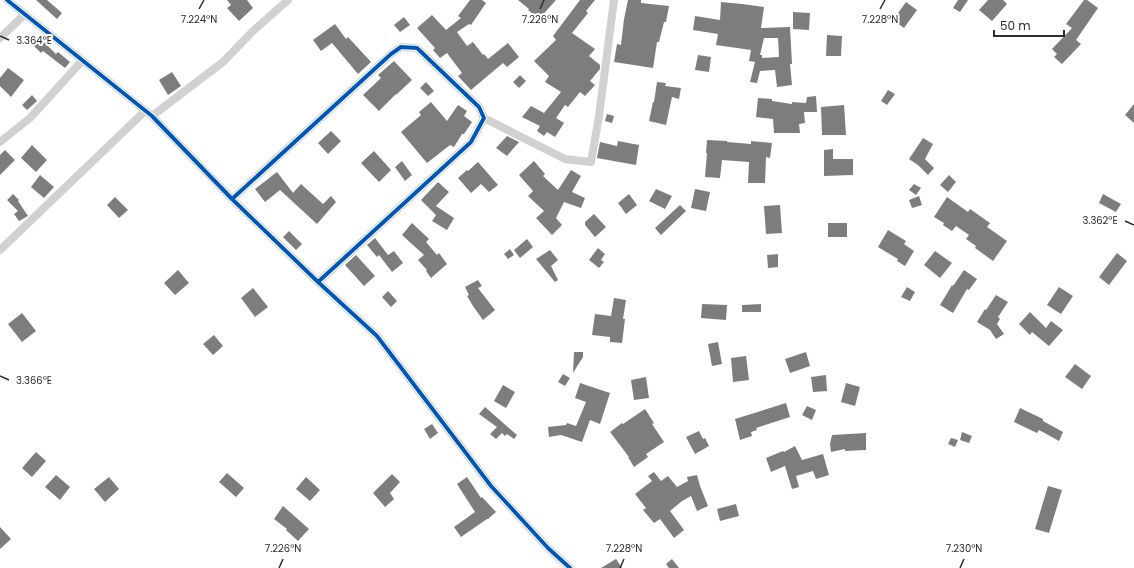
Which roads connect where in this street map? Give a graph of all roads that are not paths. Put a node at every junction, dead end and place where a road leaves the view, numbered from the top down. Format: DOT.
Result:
graph roads {
  1 [pos="7,0"];
  2 [pos="288,0"];
  3 [pos="614,0"];
  4 [pos="24,14"];
  5 [pos="0,38"];
  6 [pos="82,61"];
  7 [pos="149,114"];
  8 [pos="484,118"];
  9 [pos="0,142"];
  10 [pos="232,199"];
  11 [pos="0,250"];
  12 [pos="318,282"];
  13 [pos="570,568"];
  1 -- 4 [label="street"];
  2 -- 7 [label="street"];
  3 -- 8 [label="street"];
  4 -- 5 [label="street"];
  4 -- 6 [label="street"];
  6 -- 7 [label="street"];
  6 -- 9 [label="street"];
  7 -- 10 [label="street"];
  7 -- 11 [label="street"];
  8 -- 10 [label="street"];
  8 -- 12 [label="street"];
  10 -- 12 [label="street"];
  12 -- 13 [label="street"];
}
